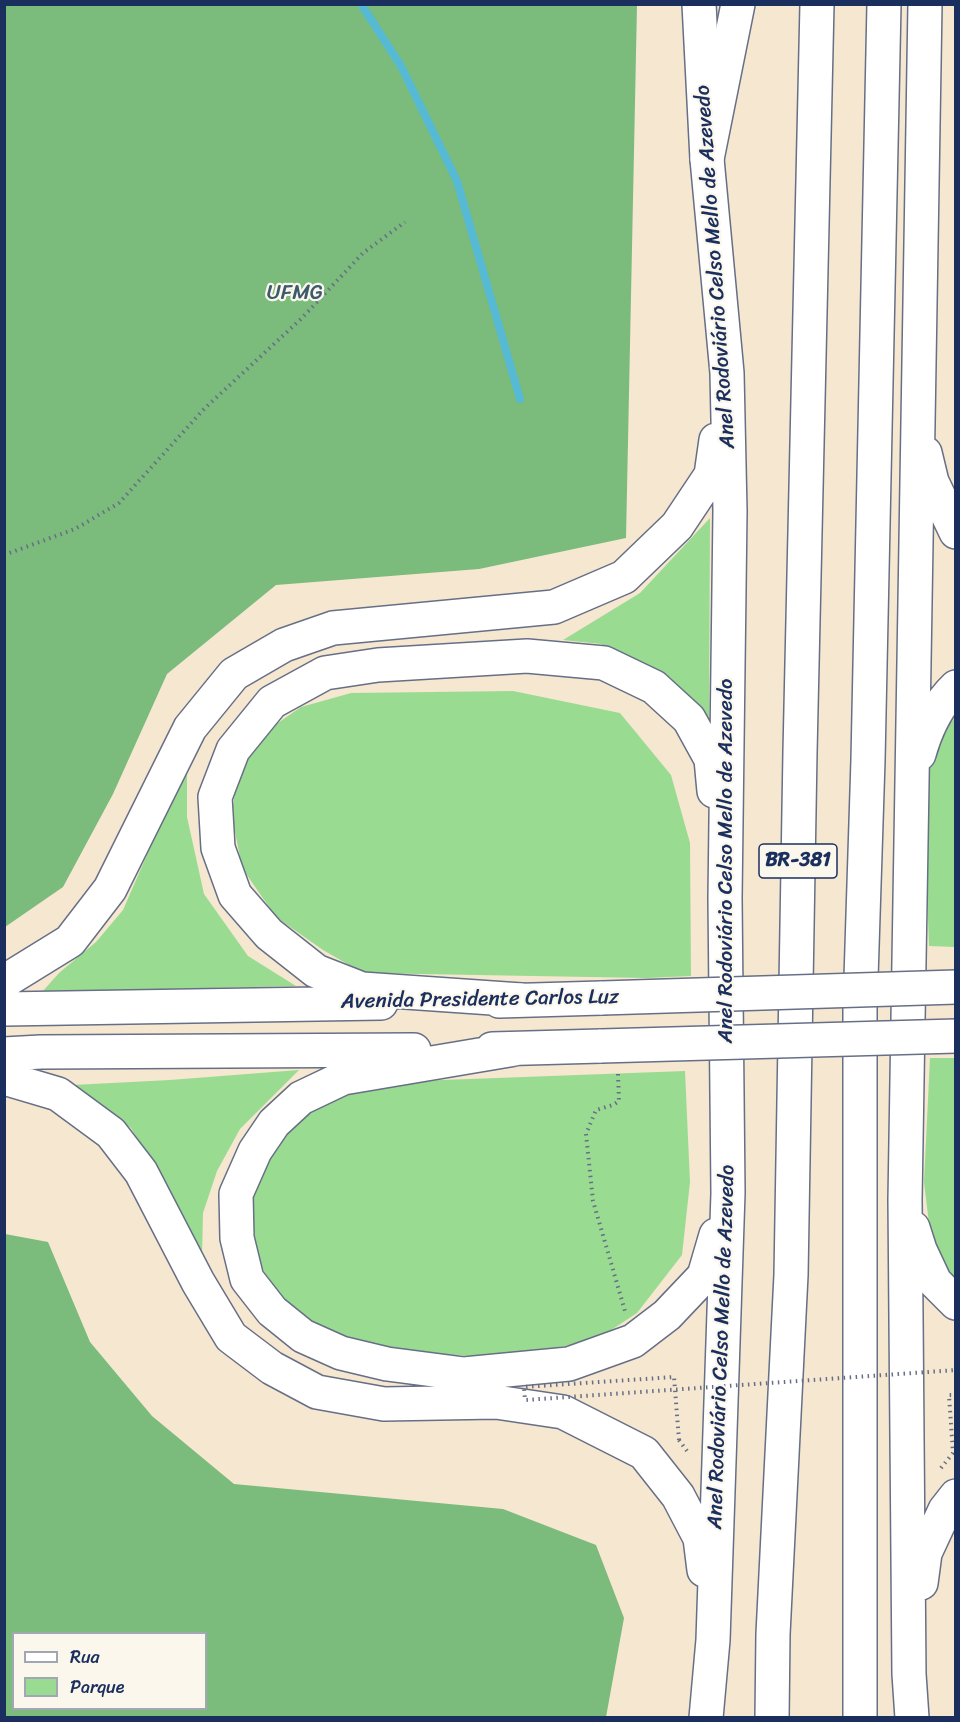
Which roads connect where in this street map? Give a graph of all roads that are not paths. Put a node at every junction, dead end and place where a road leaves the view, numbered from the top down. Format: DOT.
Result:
graph roads {
  1 [pos="699,4"];
  2 [pos="738,4"];
  3 [pos="817,4"];
  4 [pos="884,4"];
  5 [pos="925,4"];
  6 [pos="707,159"];
  7 [pos="727,373"];
  8 [pos="917,421"];
  9 [pos="956,532"];
  10 [pos="956,687"];
  11 [pos="912,779"];
  12 [pos="725,898"];
  13 [pos="4,980"];
  14 [pos="956,987"];
  15 [pos="521,1000"];
  16 [pos="4,1009"];
  17 [pos="956,1036"];
  18 [pos="515,1049"];
  19 [pos="4,1054"];
  20 [pos="4,1078"];
  21 [pos="728,1193"];
  22 [pos="905,1199"];
  23 [pos="956,1303"];
  24 [pos="956,1496"];
  25 [pos="713,1640"];
  26 [pos="909,1674"];
  27 [pos="706,1718"];
  28 [pos="772,1718"];
  29 [pos="860,1718"];
  30 [pos="912,1718"];
  1 -- 6 [label="main road, Anel Rodoviário Celso Mello de Azevedo"];
  2 -- 6 [label="main road"];
  3 -- 28 [label="main road, BR-381"];
  4 -- 29 [label="main road, BR-381"];
  5 -- 8 [label="main road"];
  6 -- 7 [label="main road, Anel Rodoviário Celso Mello de Azevedo"];
  7 -- 12 [label="main road, Anel Rodoviário Celso Mello de Azevedo"];
  7 -- 13 [label="main road"];
  8 -- 9 [label="main road"];
  8 -- 11 [label="main road"];
  10 -- 11 [label="main road"];
  11 -- 22 [label="main road"];
  12 -- 15 [label="main road"];
  12 -- 21 [label="main road, Anel Rodoviário Celso Mello de Azevedo"];
  14 -- 15 [label="main road, Avenida Presidente Carlos Luz, bridge"];
  15 -- 16 [label="main road, Avenida Presidente Carlos Luz"];
  17 -- 18 [label="main road, bridge"];
  18 -- 19 [label="main road"];
  18 -- 21 [label="main road"];
  20 -- 25 [label="main road"];
  21 -- 25 [label="main road, Anel Rodoviário Celso Mello de Azevedo"];
  22 -- 23 [label="main road"];
  22 -- 26 [label="main road"];
  24 -- 26 [label="main road"];
  25 -- 27 [label="main road, Anel Rodoviário Celso Mello de Azevedo"];
  26 -- 30 [label="main road"];
}
